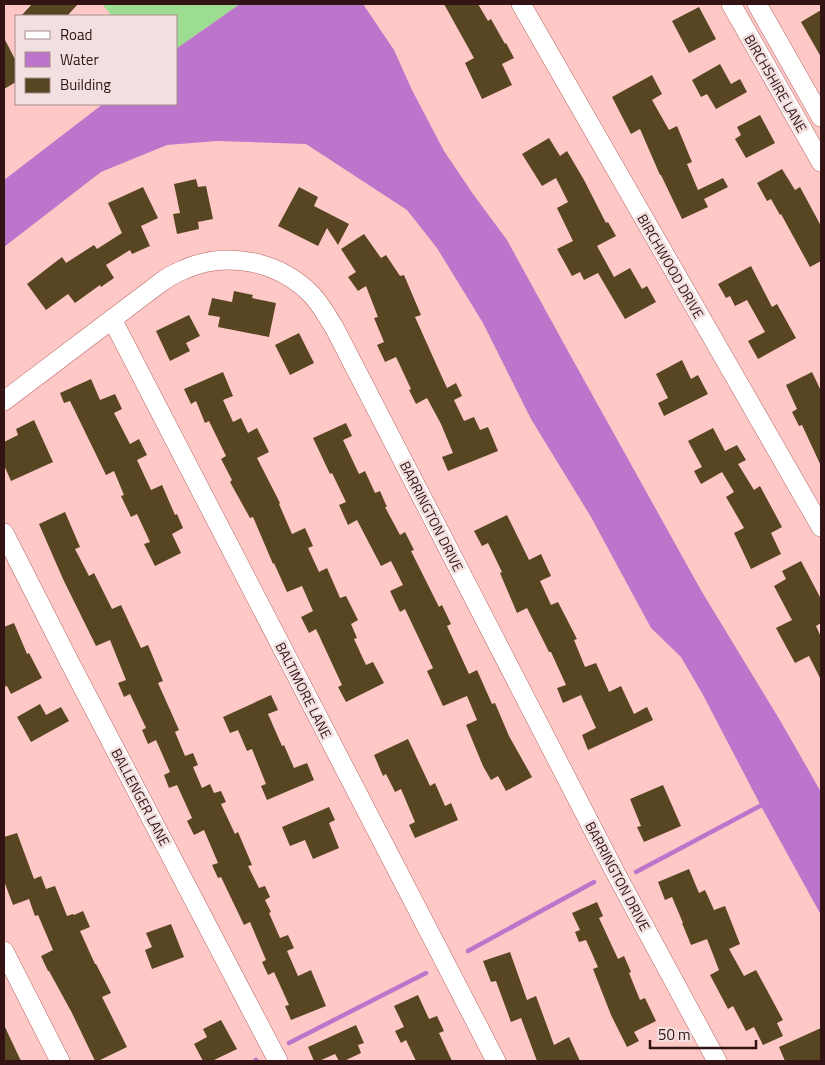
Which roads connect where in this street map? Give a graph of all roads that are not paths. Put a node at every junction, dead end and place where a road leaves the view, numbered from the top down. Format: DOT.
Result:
graph roads {
  1 [pos="521,4"];
  2 [pos="731,4"];
  3 [pos="757,4"];
  4 [pos="821,117"];
  5 [pos="821,162"];
  6 [pos="112,319"];
  7 [pos="4,402"];
  8 [pos="821,527"];
  9 [pos="4,533"];
  10 [pos="4,951"];
  11 [pos="60,1061"];
  12 [pos="278,1061"];
  13 [pos="496,1061"];
  14 [pos="717,1061"];
  1 -- 8 [label="street, BIRCHWOOD DRIVE"];
  2 -- 5 [label="street, BIRCHSHIRE LANE"];
  3 -- 4 [label="street, BIRCHSHIRE LANE"];
  6 -- 7 [label="street, BARRINGTON DRIVE"];
  6 -- 13 [label="street, BALTIMORE LANE"];
  6 -- 14 [label="street, BARRINGTON DRIVE"];
  9 -- 12 [label="street, BALLENGER LANE"];
  10 -- 11 [label="street"];
}
